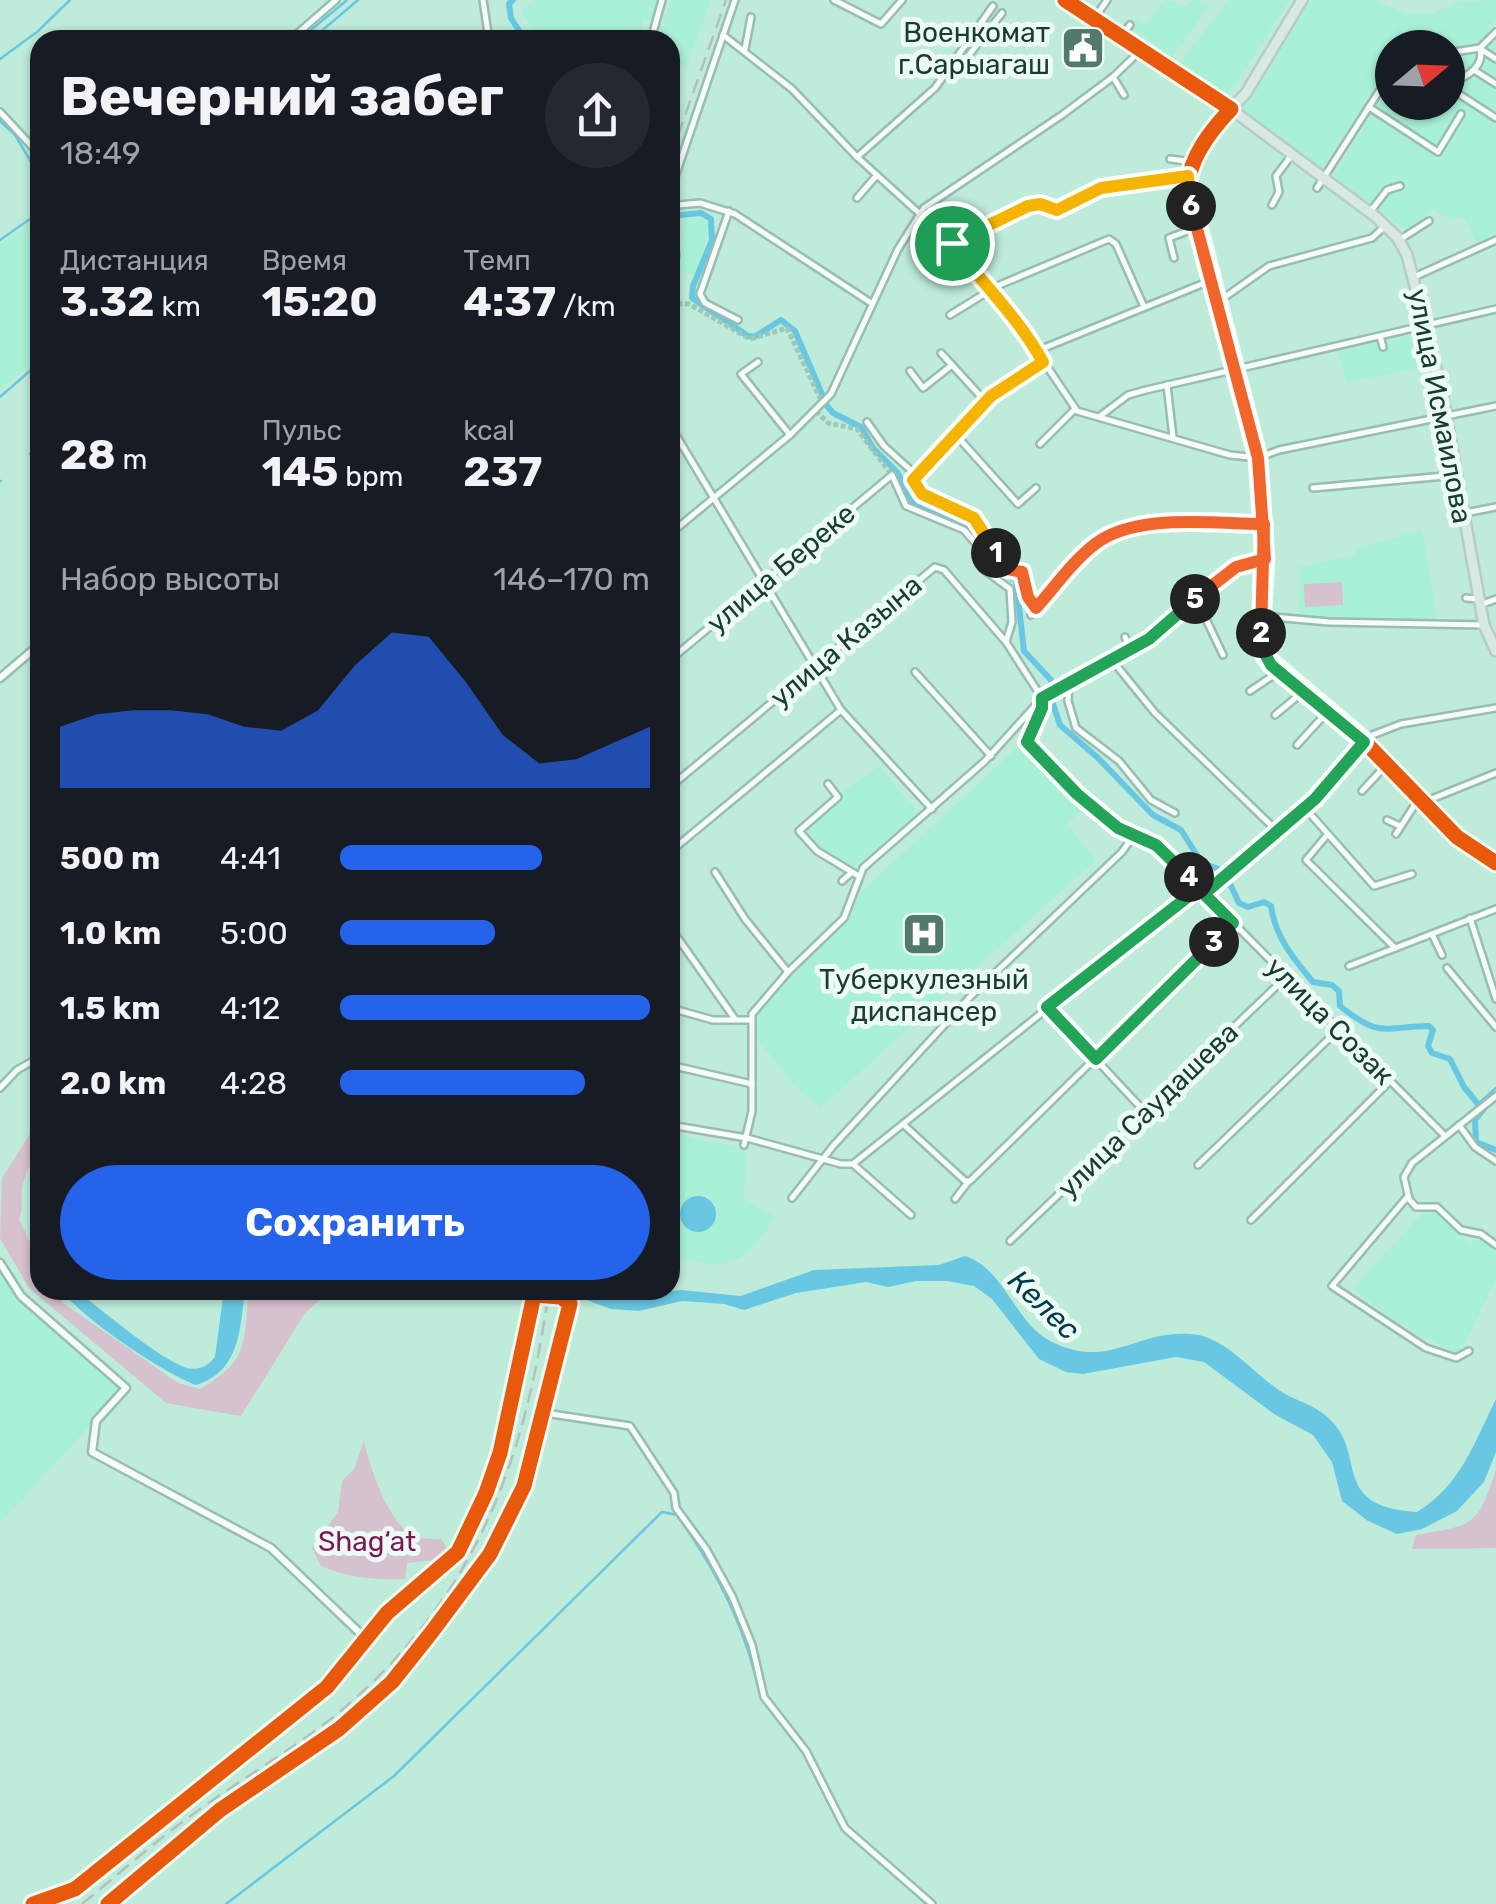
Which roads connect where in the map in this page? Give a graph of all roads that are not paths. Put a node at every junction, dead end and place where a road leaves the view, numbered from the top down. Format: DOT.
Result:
graph roads {
  1 [pos="336,0"];
  2 [pos="483,0"];
  3 [pos="662,0"];
  4 [pos="735,0"];
  5 [pos="834,0"];
  6 [pos="902,0"];
  7 [pos="1065,0"];
  8 [pos="1106,0"];
  9 [pos="1302,0"];
  10 [pos="994,6"];
  11 [pos="1002,12"];
  12 [pos="751,17"];
  13 [pos="1094,19"];
  14 [pos="1130,25"];
  15 [pos="976,29"];
  16 [pos="302,30"];
  17 [pos="488,30"];
  18 [pos="654,30"];
  19 [pos="1496,32"];
  20 [pos="722,35"];
  21 [pos="985,35"];
  22 [pos="1120,36"];
  23 [pos="1474,46"];
  24 [pos="1465,48"];
  25 [pos="745,49"];
  26 [pos="1142,50"];
  27 [pos="1496,59"];
  28 [pos="954,64"];
  29 [pos="1474,70"];
  30 [pos="1465,75"];
  31 [pos="1114,77"];
  32 [pos="1496,84"];
  33 [pos="1124,95"];
  34 [pos="1375,97"];
  35 [pos="1465,97"];
  36 [pos="1369,107"];
  37 [pos="1232,109"];
  38 [pos="1375,111"];
  39 [pos="0,112"];
  40 [pos="1496,118"];
  41 [pos="1389,120"];
  42 [pos="1457,120"];
  43 [pos="30,144"];
  44 [pos="1293,154"];
  45 [pos="858,157"];
  46 [pos="1170,159"];
  47 [pos="1194,162"];
  48 [pos="680,166"];
  49 [pos="877,175"];
  50 [pos="1188,176"];
  51 [pos="1325,178"];
  52 [pos="1400,186"];
  53 [pos="1317,188"];
  54 [pos="857,198"];
  55 [pos="1272,205"];
  56 [pos="680,206"];
  57 [pos="729,211"];
  58 [pos="1370,212"];
  59 [pos="922,214"];
  60 [pos="1428,222"];
  61 [pos="1386,225"];
  62 [pos="1198,228"];
  63 [pos="1399,240"];
  64 [pos="1496,240"];
  65 [pos="952,243"];
  66 [pos="1174,258"];
  67 [pos="1414,277"];
  68 [pos="1212,280"];
  69 [pos="990,291"];
  70 [pos="1218,302"];
  71 [pos="871,303"];
  72 [pos="1144,307"];
  73 [pos="1496,310"];
  74 [pos="950,315"];
  75 [pos="738,320"];
  76 [pos="1428,326"];
  77 [pos="1380,336"];
  78 [pos="1383,347"];
  79 [pos="1037,351"];
  80 [pos="940,353"];
  81 [pos="758,362"];
  82 [pos="1043,362"];
  83 [pos="952,365"];
  84 [pos="1236,370"];
  85 [pos="910,371"];
  86 [pos="1154,380"];
  87 [pos="1167,385"];
  88 [pos="1156,388"];
  89 [pos="985,401"];
  90 [pos="1496,406"];
  91 [pos="1076,409"];
  92 [pos="1099,417"];
  93 [pos="1447,417"];
  94 [pos="867,422"];
  95 [pos="790,434"];
  96 [pos="955,434"];
  97 [pos="1174,438"];
  98 [pos="680,441"];
  99 [pos="1040,444"];
  100 [pos="1258,458"];
  101 [pos="916,475"];
  102 [pos="1456,475"];
  103 [pos="1036,488"];
  104 [pos="1313,488"];
  105 [pos="716,497"];
  106 [pos="1496,507"];
  107 [pos="1462,514"];
  108 [pos="1264,524"];
  109 [pos="680,526"];
  110 [pos="1265,559"];
  111 [pos="766,581"];
  112 [pos="1196,598"];
  113 [pos="1466,598"];
  114 [pos="1496,598"];
  115 [pos="1479,602"];
  116 [pos="1036,608"];
  117 [pos="1031,615"];
  118 [pos="1300,615"];
  119 [pos="1261,616"];
  120 [pos="1288,618"];
  121 [pos="1484,625"];
  122 [pos="1126,637"];
  123 [pos="1006,642"];
  124 [pos="1131,650"];
  125 [pos="1496,651"];
  126 [pos="30,652"];
  127 [pos="680,652"];
  128 [pos="1223,655"];
  129 [pos="1112,660"];
  130 [pos="816,664"];
  131 [pos="915,672"];
  132 [pos="1280,672"];
  133 [pos="0,678"];
  134 [pos="1070,679"];
  135 [pos="1250,691"];
  136 [pos="1304,691"];
  137 [pos="1042,698"];
  138 [pos="1496,708"];
  139 [pos="841,710"];
  140 [pos="1328,711"];
  141 [pos="1275,715"];
  142 [pos="1363,740"];
  143 [pos="1297,744"];
  144 [pos="991,756"];
  145 [pos="1386,765"];
  146 [pos="1496,773"];
  147 [pos="680,779"];
  148 [pos="828,784"];
  149 [pos="1362,792"];
  150 [pos="1420,803"];
  151 [pos="932,808"];
  152 [pos="1305,808"];
  153 [pos="1174,813"];
  154 [pos="1387,820"];
  155 [pos="1400,826"];
  156 [pos="1278,833"];
  157 [pos="1396,834"];
  158 [pos="1134,835"];
  159 [pos="1326,835"];
  160 [pos="680,844"];
  161 [pos="1496,863"];
  162 [pos="716,872"];
  163 [pos="854,874"];
  164 [pos="1412,874"];
  165 [pos="842,881"];
  166 [pos="1199,888"];
  167 [pos="1204,894"];
  168 [pos="1496,910"];
  169 [pos="1470,918"];
  170 [pos="1233,923"];
  171 [pos="1432,934"];
  172 [pos="680,941"];
  173 [pos="1395,948"];
  174 [pos="1442,955"];
  175 [pos="1349,966"];
  176 [pos="1447,968"];
  177 [pos="788,972"];
  178 [pos="1285,978"];
  179 [pos="1496,998"];
  180 [pos="1047,1007"];
  181 [pos="680,1011"];
  182 [pos="1492,1012"];
  183 [pos="734,1019"];
  184 [pos="751,1020"];
  185 [pos="1496,1027"];
  186 [pos="1339,1029"];
  187 [pos="1096,1059"];
  188 [pos="30,1063"];
  189 [pos="680,1067"];
  190 [pos="1390,1081"];
  191 [pos="752,1084"];
  192 [pos="0,1088"];
  193 [pos="1496,1096"];
  194 [pos="1146,1113"];
  195 [pos="904,1125"];
  196 [pos="1459,1125"];
  197 [pos="680,1127"];
  198 [pos="1445,1136"];
  199 [pos="745,1142"];
  200 [pos="823,1158"];
  201 [pos="1496,1161"];
  202 [pos="854,1164"];
  203 [pos="1198,1165"];
  204 [pos="968,1182"];
  205 [pos="1408,1196"];
  206 [pos="792,1198"];
  207 [pos="955,1200"];
  208 [pos="910,1214"];
  209 [pos="1250,1220"];
  210 [pos="1010,1241"];
  211 [pos="1496,1245"];
  212 [pos="0,1262"];
  213 [pos="533,1300"];
  214 [pos="560,1300"];
  215 [pos="1469,1351"];
  216 [pos="545,1412"];
  217 [pos="364,1637"];
  218 [pos="33,1904"];
  219 [pos="108,1904"];
  220 [pos="932,1904"];
  1 -- 16 [label="street"];
  2 -- 17 [label="street"];
  3 -- 18 [label="street"];
  4 -- 20 [label="street"];
  5 -- 6 [label="street"];
  7 -- 13 [label="street"];
  8 -- 13 [label="street"];
  9 -- 37 [label="main road"];
  10 -- 15 [label="street"];
  11 -- 21 [label="street"];
  12 -- 25 [label="street"];
  13 -- 22 [label="street"];
  14 -- 22 [label="street"];
  15 -- 21 [label="street"];
  15 -- 28 [label="street"];
  19 -- 23 [label="street"];
  20 -- 25 [label="street"];
  20 -- 48 [label="street"];
  21 -- 28 [label="street"];
  22 -- 26 [label="street"];
  23 -- 24 [label="street"];
  23 -- 27 [label="street"];
  23 -- 29 [label="street"];
  25 -- 45 [label="street"];
  26 -- 31 [label="street"];
  26 -- 37 [label="street"];
  28 -- 45 [label="street"];
  29 -- 30 [label="street"];
  29 -- 32 [label="street"];
  31 -- 33 [label="street"];
  31 -- 59 [label="street"];
  34 -- 36 [label="street"];
  35 -- 40 [label="street"];
  36 -- 38 [label="street"];
  36 -- 51 [label="street"];
  37 -- 44 [label="main road, улица Исмаилова"];
  37 -- 47 [label="street"];
  39 -- 43 [label="street"];
  41 -- 42 [label="street"];
  44 -- 51 [label="main road, улица Исмаилова"];
  44 -- 55 [label="street"];
  45 -- 49 [label="street"];
  46 -- 47 [label="street"];
  47 -- 50 [label="street"];
  49 -- 54 [label="street"];
  49 -- 59 [label="street"];
  50 -- 62 [label="street"];
  50 -- 65 [label="street"];
  51 -- 53 [label="street"];
  51 -- 58 [label="main road, улица Исмаилова"];
  52 -- 58 [label="street"];
  56 -- 57 [label="street"];
  57 -- 71 [label="street"];
  57 -- 75 [label="street"];
  58 -- 61 [label="main road, улица Исмаилова"];
  59 -- 65 [label="street"];
  59 -- 71 [label="street"];
  60 -- 63 [label="street"];
  61 -- 63 [label="main road, улица Исмаилова"];
  61 -- 70 [label="street"];
  62 -- 66 [label="street"];
  62 -- 68 [label="street"];
  63 -- 67 [label="main road, улица Исмаилова"];
  64 -- 67 [label="street"];
  65 -- 69 [label="street"];
  67 -- 76 [label="main road, улица Исмаилова"];
  68 -- 70 [label="street"];
  68 -- 72 [label="street"];
  69 -- 72 [label="street"];
  69 -- 74 [label="street"];
  69 -- 79 [label="street"];
  70 -- 84 [label="street"];
  71 -- 95 [label="street"];
  72 -- 79 [label="street"];
  73 -- 76 [label="street"];
  76 -- 77 [label="street"];
  76 -- 93 [label="main road, улица Исмаилова"];
  77 -- 78 [label="street"];
  77 -- 84 [label="street"];
  79 -- 82 [label="street"];
  80 -- 83 [label="street"];
  81 -- 95 [label="street"];
  82 -- 89 [label="street"];
  82 -- 91 [label="street"];
  83 -- 85 [label="street"];
  83 -- 89 [label="street"];
  84 -- 87 [label="street"];
  84 -- 100 [label="street"];
  86 -- 88 [label="street"];
  87 -- 88 [label="street"];
  87 -- 97 [label="street"];
  88 -- 92 [label="street"];
  89 -- 96 [label="street"];
  90 -- 93 [label="street"];
  91 -- 92 [label="street"];
  91 -- 99 [label="street"];
  92 -- 97 [label="street"];
  93 -- 100 [label="street"];
  93 -- 102 [label="main road, улица Исмаилова"];
  94 -- 101 [label="street"];
  95 -- 105 [label="street"];
  96 -- 101 [label="street"];
  96 -- 103 [label="street"];
  97 -- 100 [label="street"];
  98 -- 105 [label="street"];
  100 -- 108 [label="street"];
  101 -- 116 [label="street"];
  102 -- 104 [label="street"];
  102 -- 107 [label="main road, улица Исмаилова"];
  105 -- 109 [label="street"];
  105 -- 111 [label="street"];
  106 -- 107 [label="street"];
  107 -- 115 [label="main road, улица Исмаилова"];
  108 -- 110 [label="street"];
  108 -- 116 [label="street"];
  110 -- 112 [label="street"];
  110 -- 119 [label="street"];
  111 -- 123 [label="street, улица Береке"];
  111 -- 127 [label="street, улица Береке"];
  111 -- 130 [label="street"];
  112 -- 124 [label="street"];
  112 -- 128 [label="street"];
  113 -- 115 [label="street"];
  114 -- 115 [label="street"];
  115 -- 121 [label="main road, улица Исмаилова"];
  116 -- 117 [label="street"];
  118 -- 120 [label="street"];
  119 -- 120 [label="street"];
  119 -- 132 [label="street"];
  120 -- 121 [label="street"];
  121 -- 125 [label="main road, улица Исмаилова"];
  122 -- 124 [label="street"];
  123 -- 130 [label="street, улица Казына"];
  123 -- 137 [label="street, улица Казына"];
  124 -- 129 [label="street"];
  126 -- 133 [label="street"];
  129 -- 134 [label="street"];
  129 -- 156 [label="street"];
  130 -- 139 [label="street"];
  130 -- 147 [label="street, улица Казына"];
  131 -- 144 [label="street"];
  132 -- 135 [label="street"];
  132 -- 136 [label="street"];
  134 -- 137 [label="street"];
  134 -- 153 [label="street"];
  136 -- 140 [label="street"];
  136 -- 141 [label="street"];
  137 -- 144 [label="street"];
  137 -- 158 [label="street, улица Созак"];
  138 -- 142 [label="street"];
  139 -- 151 [label="street"];
  139 -- 160 [label="street"];
  140 -- 142 [label="street"];
  140 -- 143 [label="street"];
  142 -- 145 [label="street"];
  142 -- 152 [label="street"];
  144 -- 151 [label="street"];
  145 -- 149 [label="street"];
  145 -- 150 [label="street"];
  146 -- 150 [label="street"];
  148 -- 163 [label="street"];
  150 -- 155 [label="street"];
  150 -- 161 [label="street"];
  151 -- 163 [label="street"];
  152 -- 156 [label="street"];
  152 -- 159 [label="street"];
  154 -- 155 [label="street"];
  155 -- 157 [label="street"];
  156 -- 167 [label="street"];
  158 -- 166 [label="street, улица Созак"];
  158 -- 200 [label="street"];
  159 -- 164 [label="street"];
  159 -- 173 [label="street"];
  162 -- 177 [label="street"];
  163 -- 165 [label="street"];
  163 -- 177 [label="street"];
  166 -- 167 [label="street, улица Созак"];
  166 -- 180 [label="street"];
  167 -- 170 [label="street, улица Созак"];
  168 -- 169 [label="street"];
  169 -- 171 [label="street"];
  169 -- 179 [label="street"];
  170 -- 178 [label="street, улица Созак"];
  170 -- 187 [label="street"];
  171 -- 173 [label="street"];
  171 -- 174 [label="street"];
  172 -- 183 [label="street"];
  173 -- 175 [label="street"];
  176 -- 182 [label="street"];
  177 -- 184 [label="street"];
  178 -- 186 [label="street, улица Созак"];
  178 -- 194 [label="street, улица Саудашева"];
  180 -- 187 [label="street"];
  180 -- 195 [label="street"];
  181 -- 183 [label="street"];
  182 -- 185 [label="street"];
  183 -- 184 [label="street"];
  184 -- 191 [label="street"];
  186 -- 190 [label="street, улица Созак"];
  186 -- 203 [label="street"];
  187 -- 194 [label="street"];
  187 -- 204 [label="street"];
  188 -- 192 [label="street"];
  189 -- 191 [label="street"];
  190 -- 198 [label="street, улица Созак"];
  190 -- 209 [label="street"];
  191 -- 199 [label="street"];
  193 -- 196 [label="street"];
  194 -- 210 [label="street, улица Саудашева"];
  195 -- 202 [label="street"];
  195 -- 204 [label="street"];
  196 -- 198 [label="street"];
  196 -- 201 [label="street"];
  197 -- 199 [label="street"];
  198 -- 205 [label="street"];
  199 -- 200 [label="street"];
  200 -- 202 [label="street"];
  200 -- 206 [label="street"];
  202 -- 208 [label="street"];
  204 -- 207 [label="street"];
  205 -- 211 [label="street"];
  205 -- 215 [label="street"];
  212 -- 217 [label="street"];
  213 -- 217 [label="street"];
  214 -- 216 [label="street"];
  216 -- 219 [label="street"];
  216 -- 220 [label="street"];
  217 -- 218 [label="street"];
}
